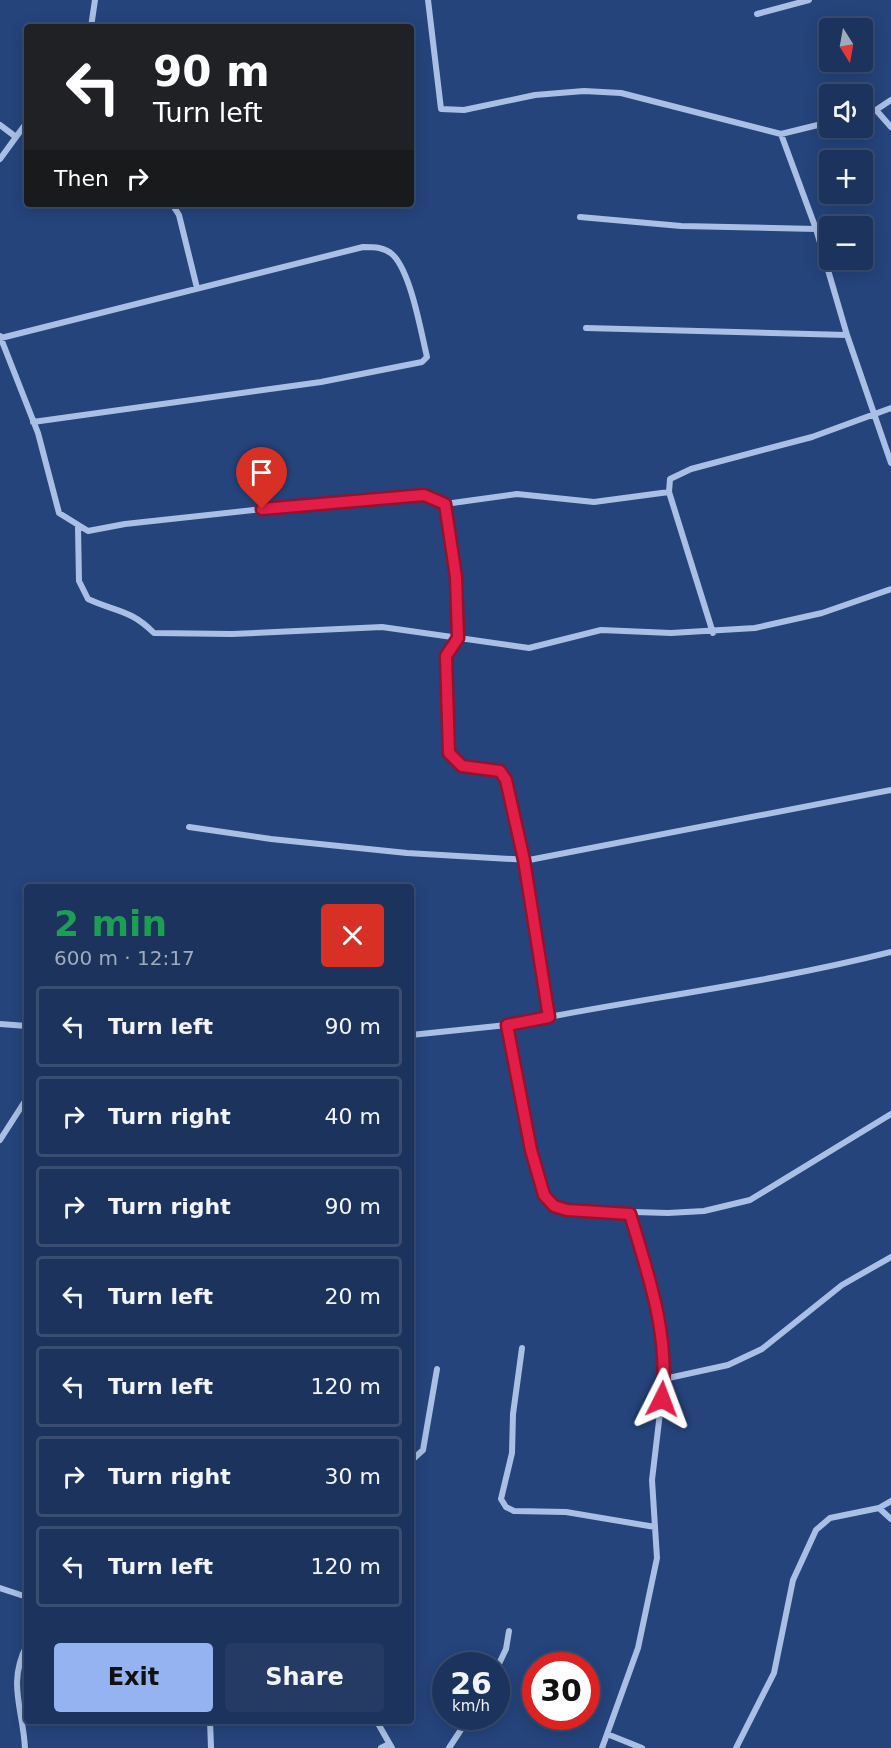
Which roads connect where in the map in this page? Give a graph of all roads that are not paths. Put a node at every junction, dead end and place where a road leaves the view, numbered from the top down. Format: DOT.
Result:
graph roads {
  1 [pos="95,0"];
  2 [pos="428,0"];
  3 [pos="809,0"];
  4 [pos="757,14"];
  5 [pos="91,24"];
  6 [pos="891,100"];
  7 [pos="876,111"];
  8 [pos="873,112"];
  9 [pos="0,125"];
  10 [pos="819,125"];
  11 [pos="24,126"];
  12 [pos="891,127"];
  13 [pos="781,134"];
  14 [pos="16,137"];
  15 [pos="0,159"];
  16 [pos="174,207"];
  17 [pos="580,217"];
  18 [pos="816,229"];
  19 [pos="198,288"];
  20 [pos="586,328"];
  21 [pos="847,335"];
  22 [pos="1,337"];
  23 [pos="891,408"];
  24 [pos="875,413"];
  25 [pos="33,422"];
  26 [pos="891,463"];
  27 [pos="669,492"];
  28 [pos="445,504"];
  29 [pos="78,527"];
  30 [pos="891,589"];
  31 [pos="713,633"];
  32 [pos="458,638"];
  33 [pos="891,790"];
  34 [pos="189,827"];
  35 [pos="524,860"];
  36 [pos="891,952"];
  37 [pos="549,1017"];
  38 [pos="0,1024"];
  39 [pos="507,1025"];
  40 [pos="24,1026"];
  41 [pos="414,1035"];
  42 [pos="24,1103"];
  43 [pos="891,1114"];
  44 [pos="0,1140"];
  45 [pos="630,1214"];
  46 [pos="891,1257"];
  47 [pos="522,1348"];
  48 [pos="437,1369"];
  49 [pos="664,1379"];
  50 [pos="414,1458"];
  51 [pos="891,1501"];
  52 [pos="879,1508"];
  53 [pos="891,1519"];
  54 [pos="655,1527"];
  55 [pos="0,1588"];
  56 [pos="24,1596"];
  57 [pos="509,1631"];
  58 [pos="24,1651"];
  59 [pos="505,1652"];
  60 [pos="210,1724"];
  61 [pos="378,1724"];
  62 [pos="461,1730"];
  63 [pos="608,1734"];
  64 [pos="391,1746"];
  65 [pos="25,1748"];
  66 [pos="211,1748"];
  67 [pos="381,1748"];
  68 [pos="449,1748"];
  69 [pos="602,1748"];
  70 [pos="642,1748"];
  71 [pos="736,1748"];
  1 -- 5 [label="street"];
  2 -- 13 [label="street"];
  3 -- 4 [label="street"];
  6 -- 7 [label="street"];
  7 -- 8 [label="street"];
  7 -- 12 [label="street"];
  9 -- 14 [label="street"];
  10 -- 13 [label="street"];
  11 -- 14 [label="street"];
  13 -- 18 [label="street"];
  14 -- 15 [label="street"];
  16 -- 19 [label="street"];
  17 -- 18 [label="street"];
  18 -- 21 [label="street"];
  19 -- 22 [label="street"];
  19 -- 25 [label="street"];
  20 -- 21 [label="street"];
  21 -- 24 [label="street"];
  22 -- 25 [label="street"];
  23 -- 24 [label="street"];
  24 -- 26 [label="street"];
  24 -- 27 [label="street"];
  25 -- 29 [label="street"];
  27 -- 28 [label="street"];
  27 -- 31 [label="street"];
  28 -- 29 [label="street"];
  28 -- 32 [label="street"];
  29 -- 32 [label="street"];
  30 -- 31 [label="street"];
  31 -- 32 [label="street"];
  32 -- 35 [label="street"];
  33 -- 35 [label="street"];
  34 -- 35 [label="street"];
  35 -- 37 [label="street"];
  36 -- 37 [label="street"];
  37 -- 39 [label="street"];
  38 -- 40 [label="street"];
  39 -- 41 [label="street"];
  39 -- 45 [label="street"];
  42 -- 44 [label="street"];
  43 -- 45 [label="street"];
  45 -- 49 [label="street"];
  46 -- 49 [label="street"];
  47 -- 54 [label="street"];
  48 -- 50 [label="street"];
  49 -- 54 [label="street"];
  51 -- 52 [label="street"];
  52 -- 53 [label="street"];
  52 -- 71 [label="street"];
  54 -- 63 [label="street"];
  55 -- 56 [label="street"];
  57 -- 59 [label="street"];
  58 -- 65 [label="street"];
  60 -- 66 [label="street"];
  61 -- 64 [label="street"];
  62 -- 68 [label="street"];
  63 -- 69 [label="street"];
  63 -- 70 [label="street"];
  64 -- 67 [label="street"];
}
